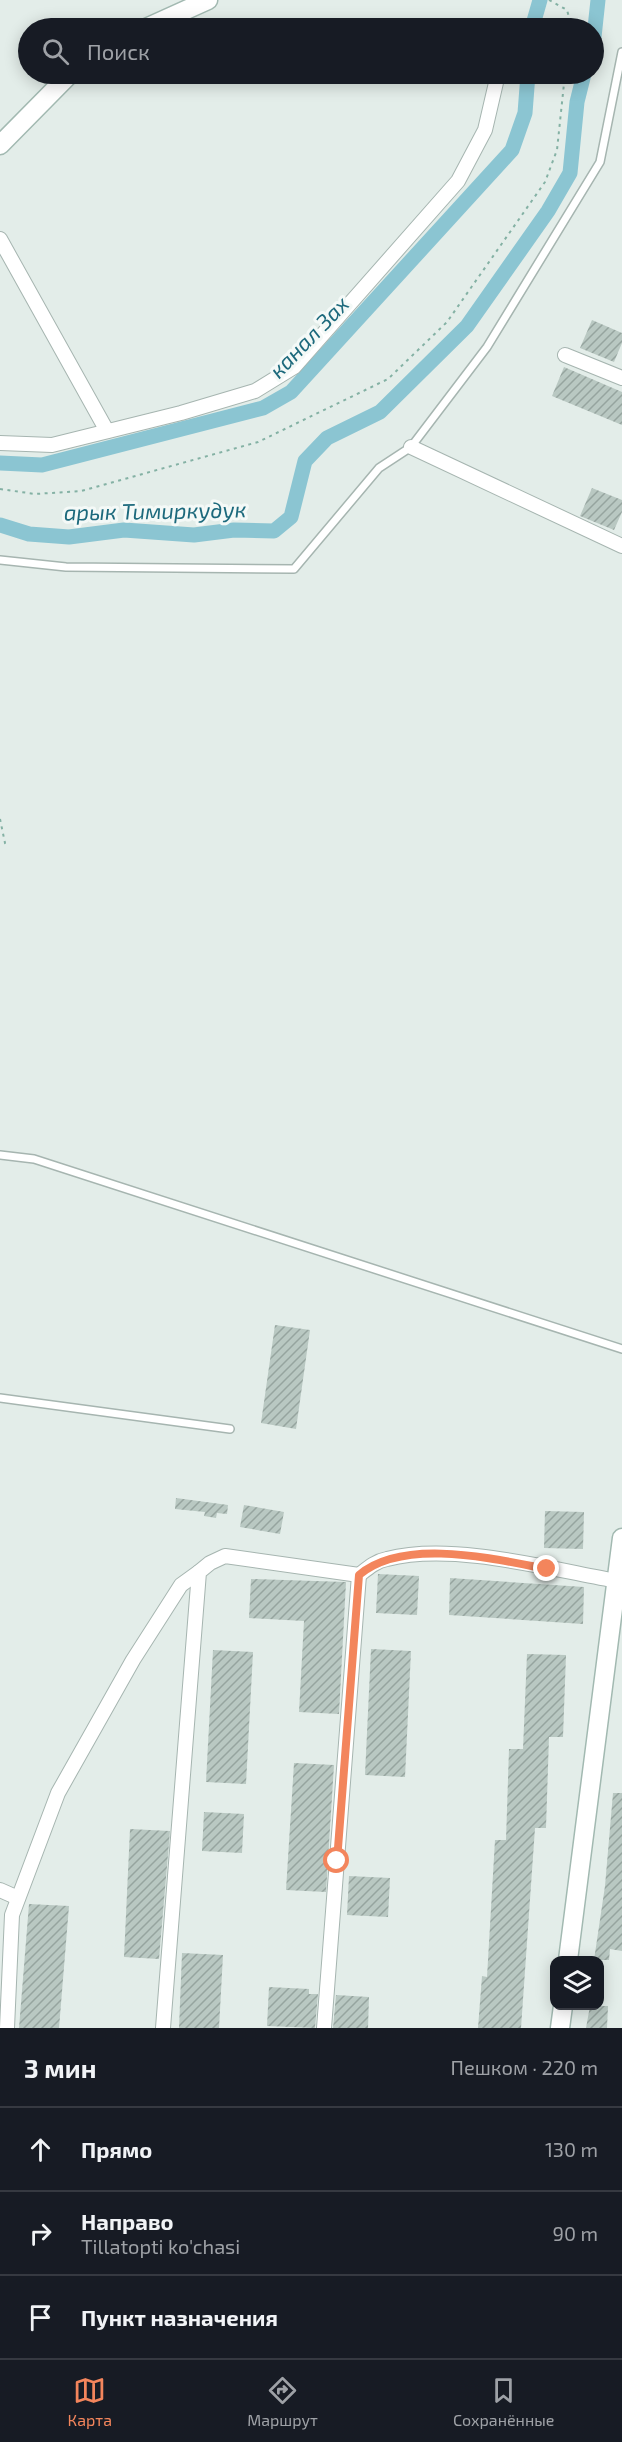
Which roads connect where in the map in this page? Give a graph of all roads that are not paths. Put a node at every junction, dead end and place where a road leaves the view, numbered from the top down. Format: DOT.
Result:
graph roads {
  1 [pos="208,0"];
  2 [pos="168,18"];
  3 [pos="622,52"];
  4 [pos="60,84"];
  5 [pos="496,84"];
  6 [pos="0,145"];
  7 [pos="0,239"];
  8 [pos="565,356"];
  9 [pos="622,378"];
  10 [pos="106,431"];
  11 [pos="0,443"];
  12 [pos="411,447"];
  13 [pos="622,546"];
  14 [pos="0,560"];
  15 [pos="0,1155"];
  16 [pos="622,1349"];
  17 [pos="0,1398"];
  18 [pos="230,1429"];
  19 [pos="622,1538"];
  20 [pos="199,1572"];
  21 [pos="359,1575"];
  22 [pos="617,1581"];
  23 [pos="0,1890"];
  24 [pos="18,1898"];
  25 [pos="569,1956"];
  26 [pos="562,2010"];
  27 [pos="7,2028"];
  28 [pos="163,2028"];
  29 [pos="324,2028"];
  30 [pos="560,2028"];
  1 -- 2 [label="main road"];
  3 -- 12 [label="lane"];
  4 -- 6 [label="main road"];
  5 -- 10 [label="street"];
  7 -- 10 [label="street"];
  8 -- 9 [label="street"];
  10 -- 11 [label="street"];
  12 -- 13 [label="street"];
  12 -- 14 [label="lane"];
  15 -- 16 [label="lane"];
  17 -- 18 [label="lane"];
  19 -- 22 [label="main road"];
  20 -- 21 [label="street"];
  20 -- 24 [label="street"];
  20 -- 28 [label="street"];
  21 -- 22 [label="street"];
  21 -- 29 [label="street"];
  22 -- 25 [label="main road"];
  23 -- 24 [label="street"];
  24 -- 27 [label="street"];
  26 -- 30 [label="main road"];
}
